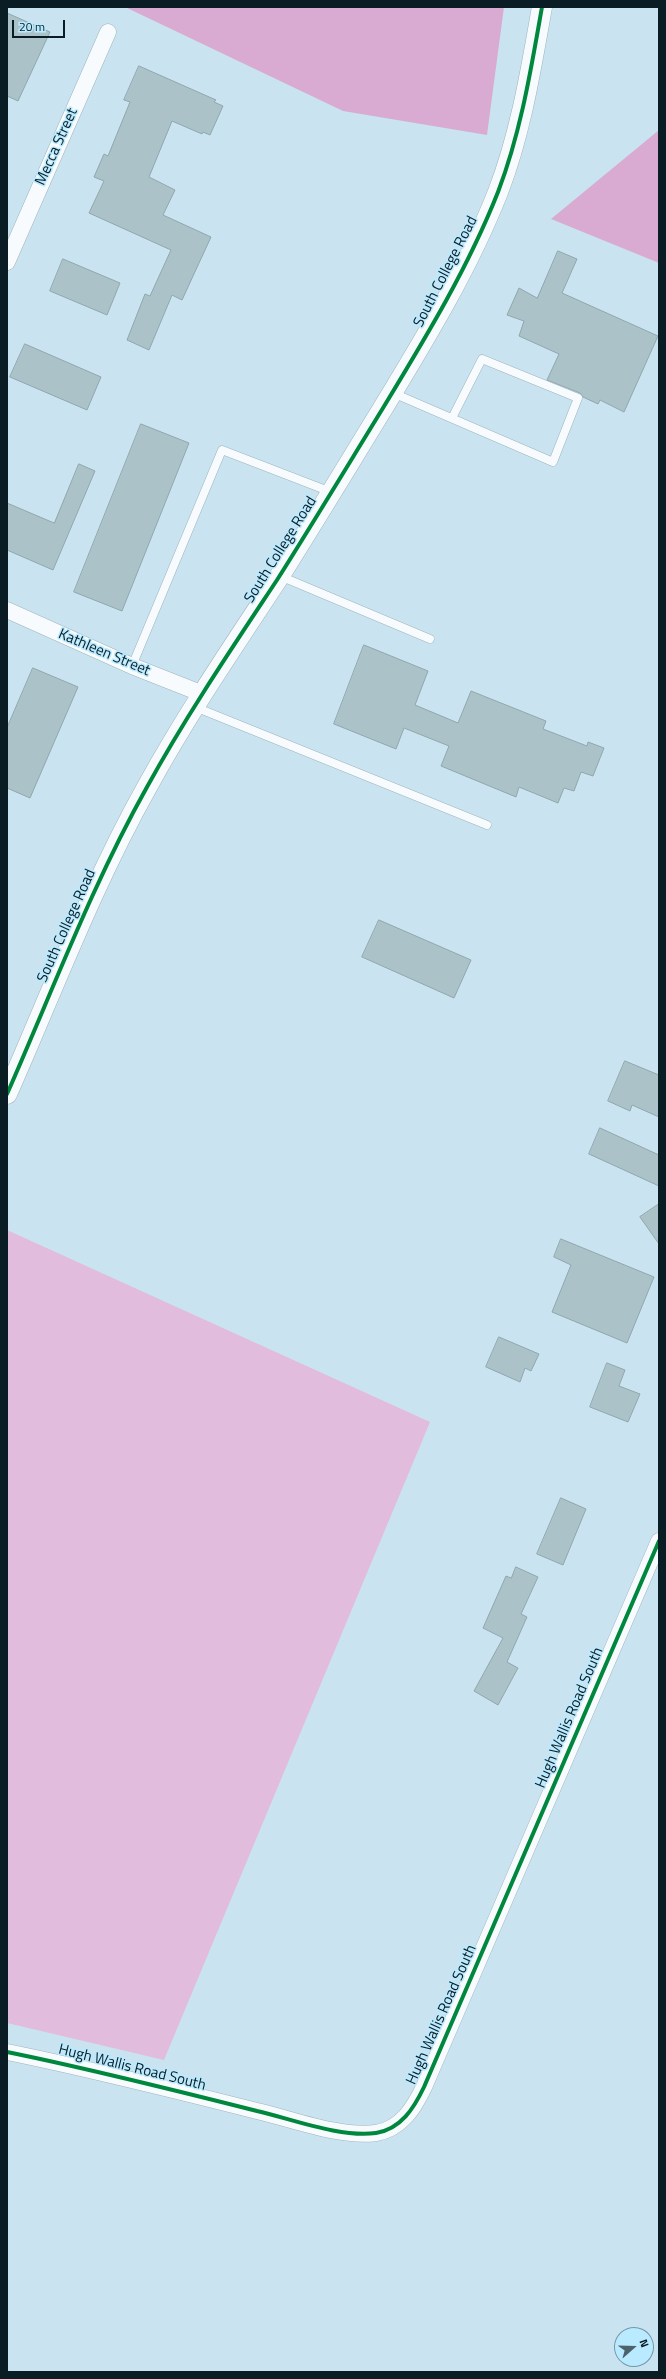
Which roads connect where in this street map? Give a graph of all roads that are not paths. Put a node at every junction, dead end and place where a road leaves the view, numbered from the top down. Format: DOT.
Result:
graph roads {
  1 [pos="542,7"];
  2 [pos="108,32"];
  3 [pos="7,262"];
  4 [pos="392,392"];
  5 [pos="452,418"];
  6 [pos="331,492"];
  7 [pos="279,576"];
  8 [pos="7,610"];
  9 [pos="430,639"];
  10 [pos="132,666"];
  11 [pos="199,701"];
  12 [pos="487,825"];
  13 [pos="7,1094"];
  14 [pos="659,1542"];
  15 [pos="7,2052"];
  1 -- 4 [label="street, South College Road"];
  2 -- 3 [label="street, Mecca Street"];
  4 -- 5 [label="lane"];
  4 -- 6 [label="street, South College Road"];
  5 -- 5 [label="lane"];
  6 -- 7 [label="street, South College Road"];
  6 -- 10 [label="lane"];
  7 -- 9 [label="lane"];
  7 -- 11 [label="street, South College Road"];
  8 -- 10 [label="street, Kathleen Street"];
  10 -- 11 [label="street, Kathleen Street"];
  11 -- 12 [label="lane"];
  11 -- 13 [label="street, South College Road"];
  14 -- 15 [label="street, Hugh Wallis Road South"];
}
